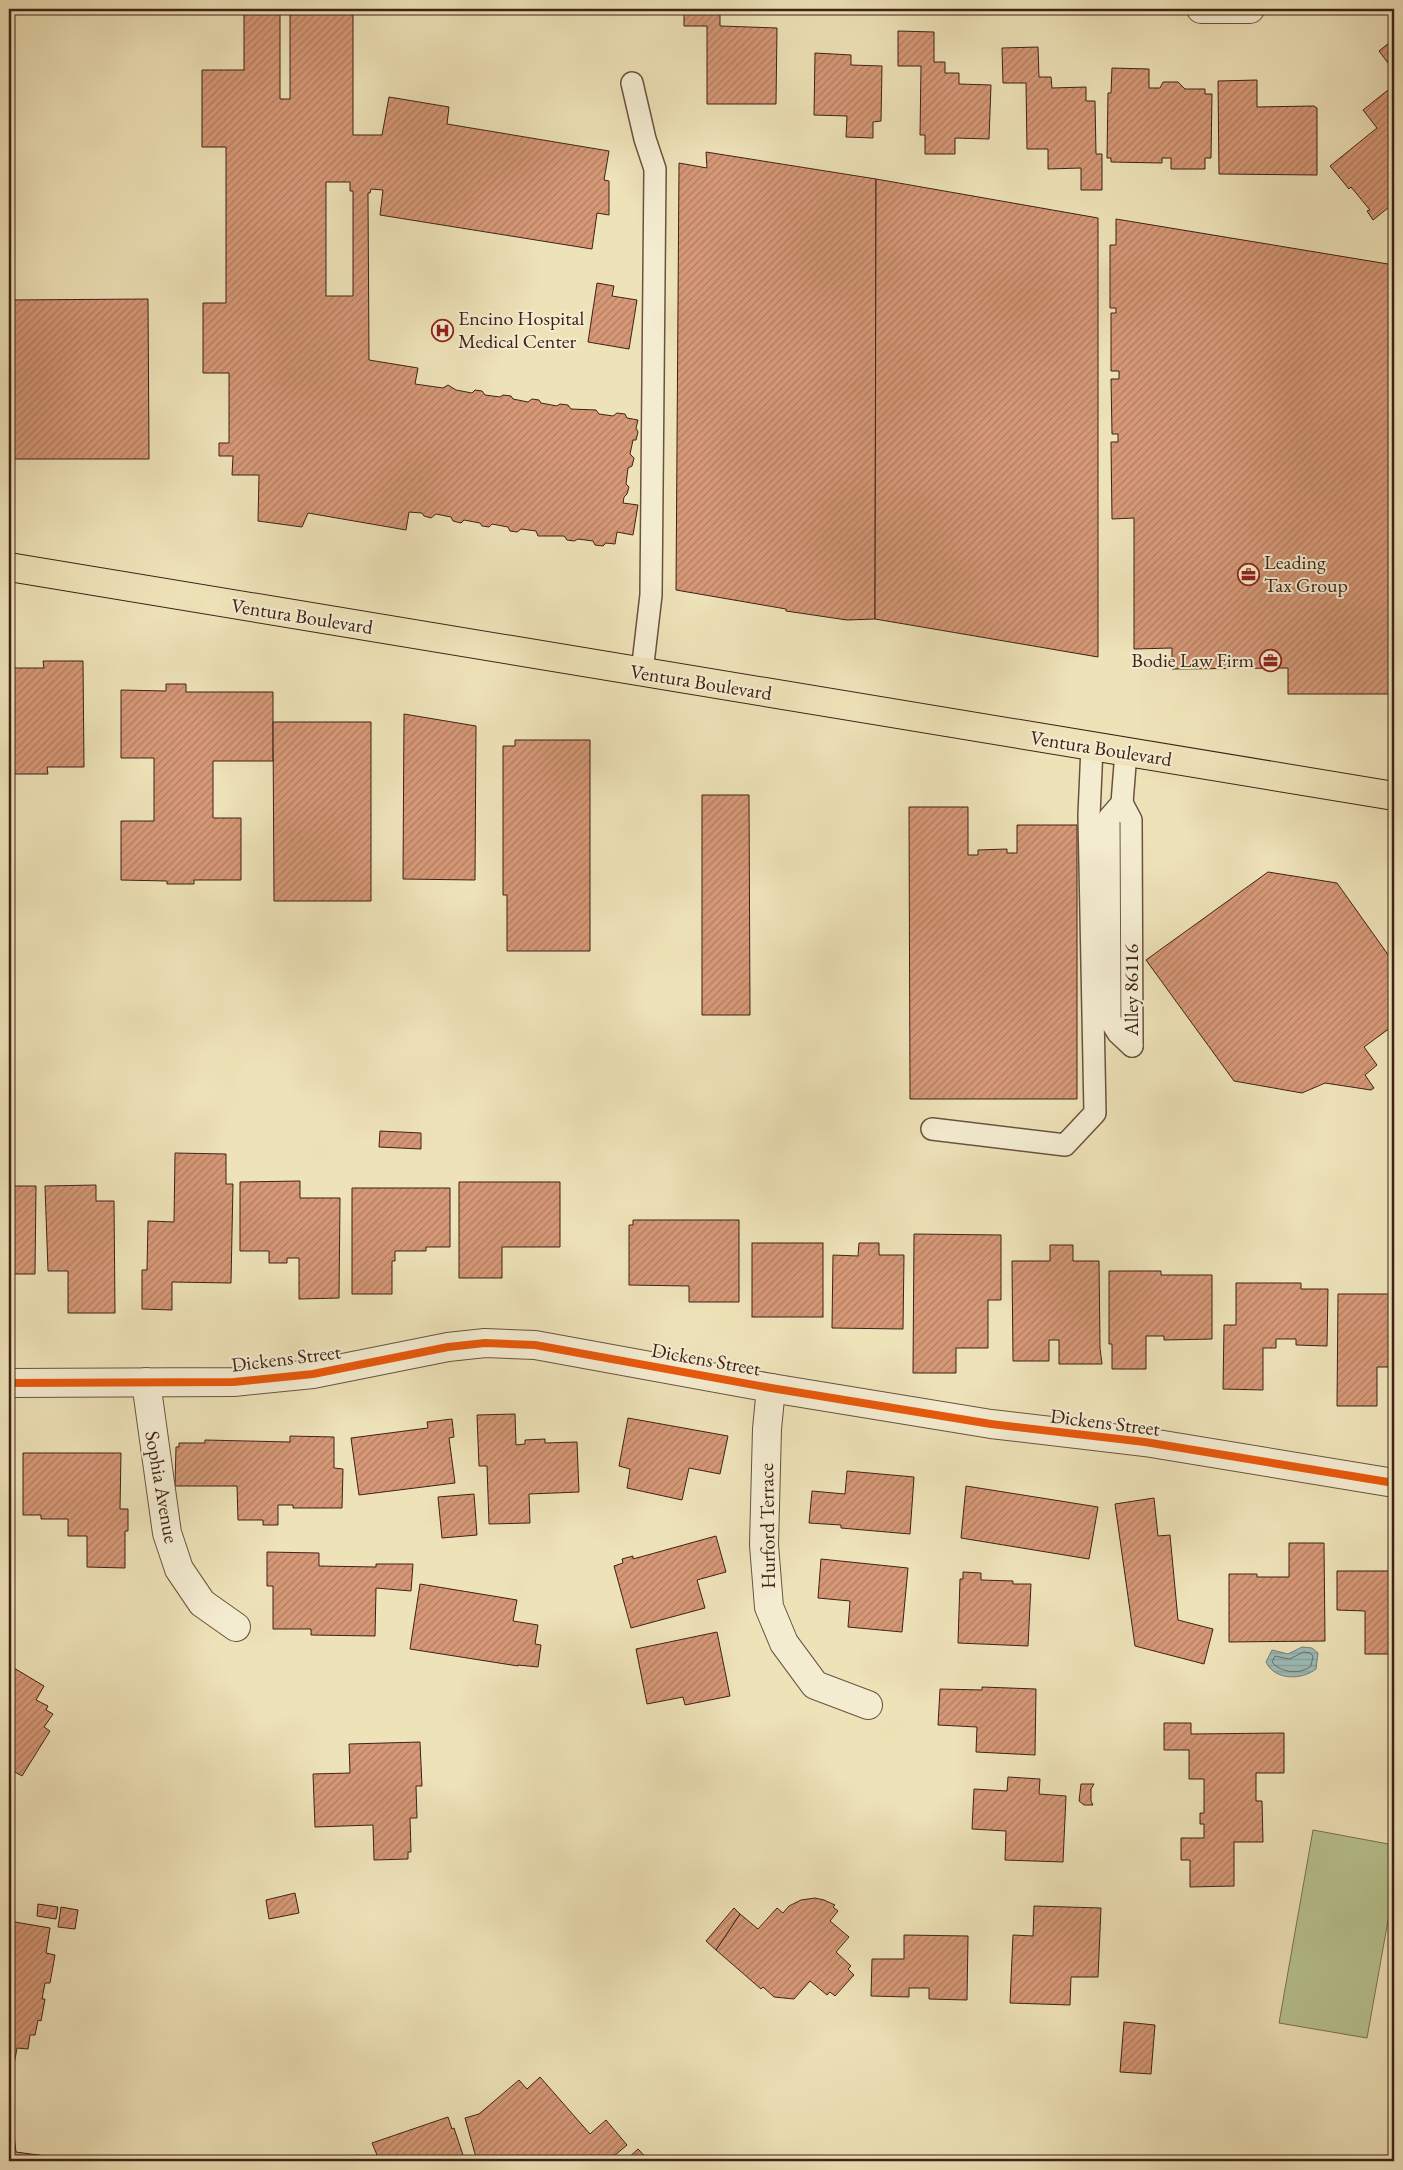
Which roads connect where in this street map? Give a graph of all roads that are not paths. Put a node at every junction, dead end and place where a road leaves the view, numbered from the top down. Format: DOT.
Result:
graph roads {
  1 [pos="1202,9"];
  2 [pos="1250,9"];
  3 [pos="632,83"];
  4 [pos="9,567"];
  5 [pos="642,672"];
  6 [pos="1092,747"];
  7 [pos="1126,752"];
  8 [pos="1394,796"];
  9 [pos="1122,803"];
  10 [pos="932,1129"];
  11 [pos="146,1382"];
  12 [pos="9,1383"];
  13 [pos="771,1388"];
  14 [pos="1394,1483"];
  15 [pos="236,1627"];
  16 [pos="868,1705"];
  1 -- 2 [label="street"];
  3 -- 5 [label="lane"];
  4 -- 5 [label="main road, Ventura Boulevard"];
  5 -- 6 [label="main road, Ventura Boulevard"];
  6 -- 7 [label="main road, Ventura Boulevard"];
  6 -- 10 [label="lane"];
  7 -- 8 [label="main road, Ventura Boulevard"];
  7 -- 9 [label="lane, Alley 86116"];
  9 -- 9 [label="lane, Alley 86116"];
  11 -- 12 [label="street, Dickens Street"];
  11 -- 13 [label="street, Dickens Street"];
  11 -- 15 [label="street, Sophia Avenue"];
  13 -- 14 [label="street, Dickens Street"];
  13 -- 16 [label="street, Hurford Terrace"];
}
